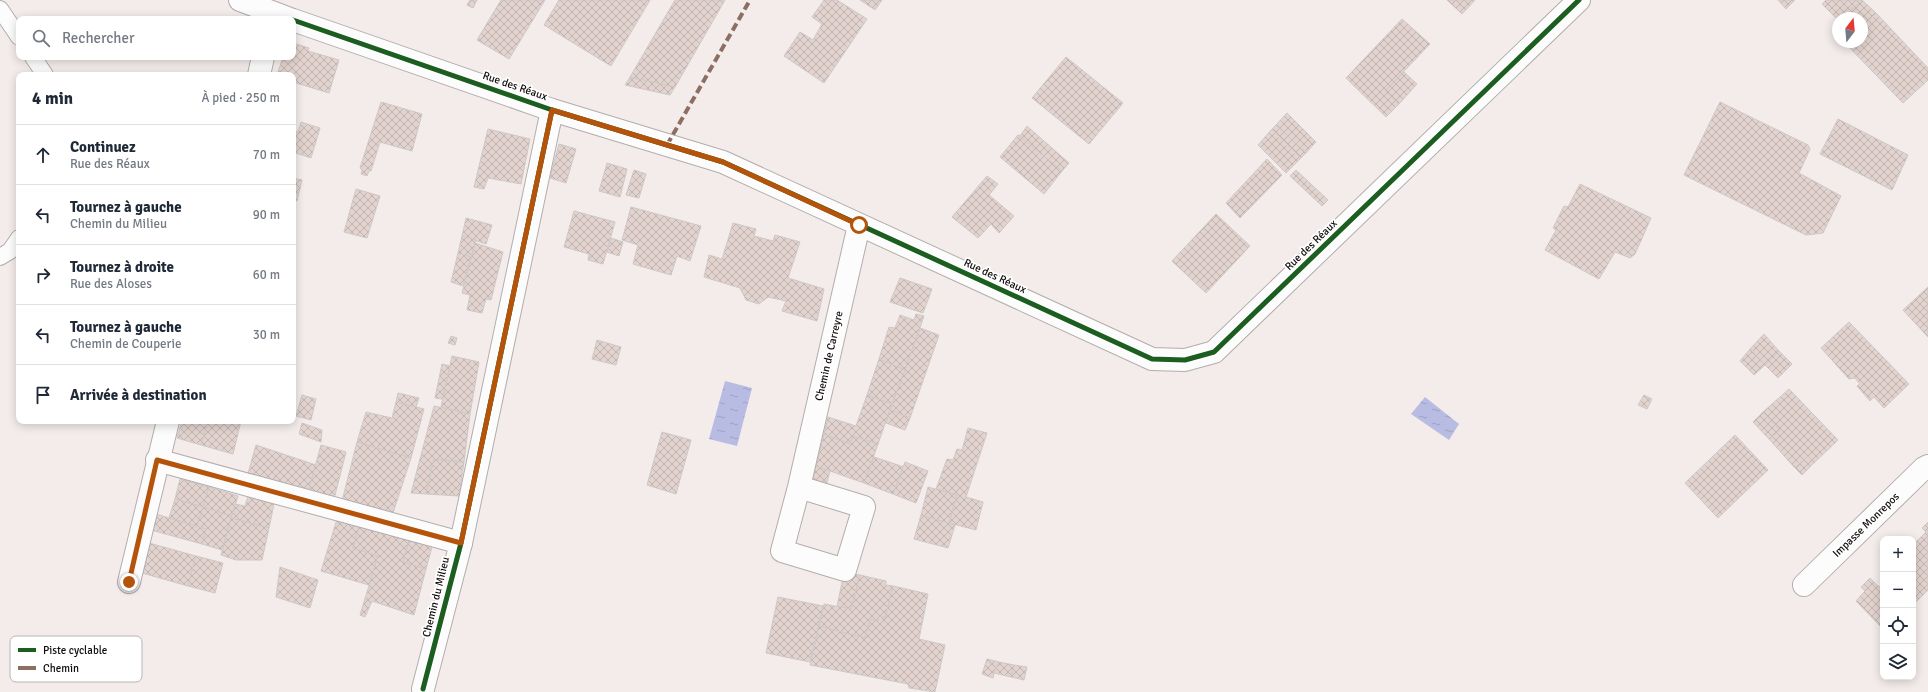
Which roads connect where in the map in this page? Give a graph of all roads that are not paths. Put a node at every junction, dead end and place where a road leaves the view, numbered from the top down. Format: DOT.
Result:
graph roads {
  1 [pos="240,0"];
  2 [pos="1579,0"];
  3 [pos="0,9"];
  4 [pos="278,16"];
  5 [pos="296,22"];
  6 [pos="16,33"];
  7 [pos="35,60"];
  8 [pos="262,60"];
  9 [pos="43,72"];
  10 [pos="260,72"];
  11 [pos="552,110"];
  12 [pos="859,225"];
  13 [pos="16,242"];
  14 [pos="0,257"];
  15 [pos="167,424"];
  16 [pos="157,460"];
  17 [pos="1928,466"];
  18 [pos="799,487"];
  19 [pos="461,543"];
  20 [pos="129,582"];
  21 [pos="1804,584"];
  22 [pos="423,689"];
  1 -- 4 [label="street, Rue des Réaux"];
  2 -- 12 [label="street, Rue des Réaux"];
  3 -- 6 [label="lane"];
  5 -- 11 [label="street, Rue des Réaux"];
  7 -- 9 [label="lane"];
  8 -- 10 [label="street"];
  11 -- 12 [label="street, Rue des Réaux"];
  11 -- 19 [label="street, Chemin du Milieu"];
  12 -- 18 [label="street, Chemin de Carreyre"];
  13 -- 14 [label="lane"];
  15 -- 16 [label="street"];
  16 -- 19 [label="street"];
  16 -- 20 [label="street"];
  17 -- 21 [label="street, Impasse Monrepos"];
  19 -- 22 [label="street, Chemin du Milieu"];
}
